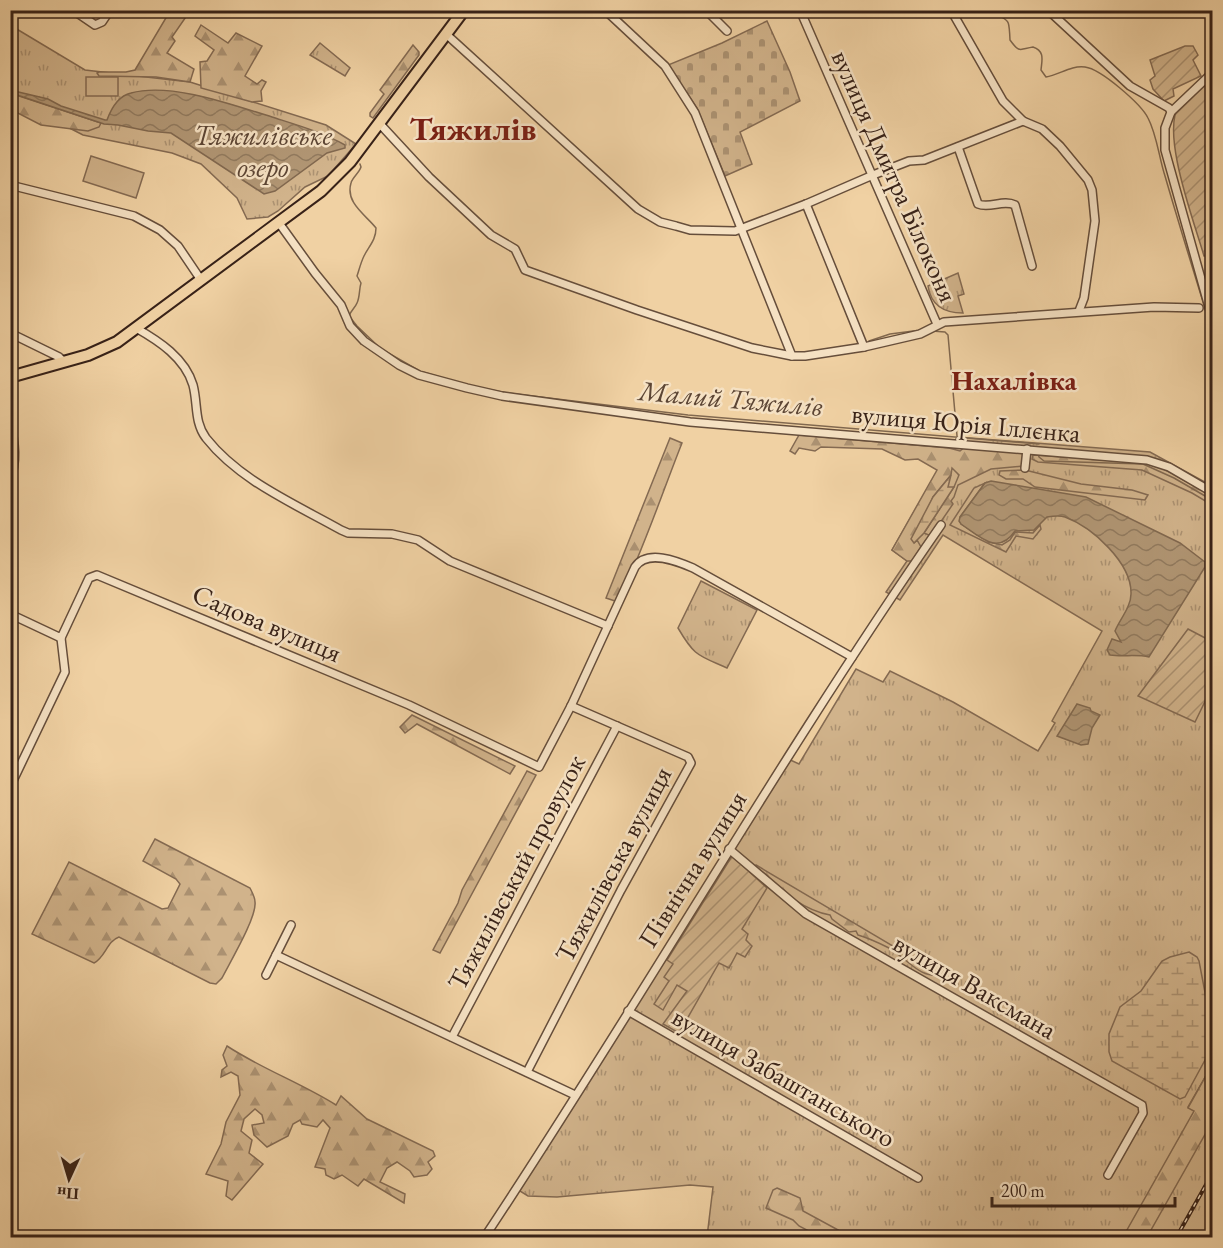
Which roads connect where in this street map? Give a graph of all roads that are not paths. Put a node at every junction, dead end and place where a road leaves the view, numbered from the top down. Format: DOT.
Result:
graph roads {
  1 [pos="73,10"];
  2 [pos="110,10"];
  3 [pos="464,10"];
  4 [pos="605,10"];
  5 [pos="706,10"];
  6 [pos="800,10"];
  7 [pos="951,10"];
  8 [pos="1048,10"];
  9 [pos="727,31"];
  10 [pos="446,34"];
  11 [pos="1212,75"];
  12 [pos="1171,112"];
  13 [pos="1023,121"];
  14 [pos="380,123"];
  15 [pos="958,147"];
  16 [pos="873,175"];
  17 [pos="10,185"];
  18 [pos="806,204"];
  19 [pos="279,223"];
  20 [pos="740,229"];
  21 [pos="1032,266"];
  22 [pos="201,280"];
  23 [pos="1199,308"];
  24 [pos="1079,311"];
  25 [pos="1212,318"];
  26 [pos="937,324"];
  27 [pos="136,328"];
  28 [pos="10,333"];
  29 [pos="864,347"];
  30 [pos="792,356"];
  31 [pos="64,362"];
  32 [pos="10,377"];
  33 [pos="10,421"];
  34 [pos="1027,450"];
  35 [pos="1025,468"];
  36 [pos="10,483"];
  37 [pos="1212,492"];
  38 [pos="941,525"];
  39 [pos="10,614"];
  40 [pos="608,626"];
  41 [pos="61,638"];
  42 [pos="852,657"];
  43 [pos="571,706"];
  44 [pos="617,726"];
  45 [pos="10,786"];
  46 [pos="729,849"];
  47 [pos="291,925"];
  48 [pos="276,955"];
  49 [pos="266,975"];
  50 [pos="628,1011"];
  51 [pos="452,1037"];
  52 [pos="527,1072"];
  53 [pos="575,1095"];
  54 [pos="1108,1175"];
  55 [pos="918,1178"];
  56 [pos="484,1238"];
  1 -- 2 [label="street"];
  3 -- 10 [label="main road"];
  4 -- 20 [label="street"];
  5 -- 9 [label="street"];
  6 -- 16 [label="street, вулиця Дмитра Білоконя"];
  7 -- 13 [label="street"];
  8 -- 12 [label="street"];
  10 -- 14 [label="main road"];
  10 -- 20 [label="street"];
  11 -- 12 [label="street"];
  12 -- 25 [label="street"];
  13 -- 15 [label="street"];
  13 -- 24 [label="street"];
  14 -- 19 [label="main road"];
  14 -- 30 [label="street"];
  15 -- 16 [label="street"];
  15 -- 21 [label="street"];
  16 -- 18 [label="street"];
  16 -- 26 [label="street, вулиця Дмитра Білоконя"];
  17 -- 22 [label="street"];
  18 -- 20 [label="street"];
  18 -- 29 [label="street"];
  19 -- 22 [label="main road"];
  19 -- 34 [label="street, вулиця Юрія Іллєнка"];
  20 -- 30 [label="street"];
  22 -- 27 [label="main road"];
  23 -- 24 [label="street"];
  24 -- 26 [label="street"];
  26 -- 29 [label="street"];
  27 -- 31 [label="main road"];
  27 -- 40 [label="street"];
  28 -- 31 [label="street"];
  29 -- 30 [label="street"];
  31 -- 32 [label="main road"];
  33 -- 36 [label="street"];
  34 -- 35 [label="street"];
  34 -- 37 [label="street, вулиця Юрія Іллєнка"];
  38 -- 42 [label="street, Північна вулиця"];
  39 -- 41 [label="street"];
  40 -- 42 [label="street"];
  40 -- 43 [label="street"];
  41 -- 43 [label="street, Садова вулиця"];
  41 -- 45 [label="street"];
  42 -- 46 [label="street, Північна вулиця"];
  43 -- 44 [label="street, Тяжилівська вулиця"];
  44 -- 51 [label="street, Тяжилівський провулок"];
  44 -- 52 [label="street, Тяжилівська вулиця"];
  46 -- 50 [label="street, Північна вулиця"];
  46 -- 54 [label="street, вулиця Ваксмана"];
  47 -- 48 [label="street"];
  48 -- 49 [label="street"];
  48 -- 51 [label="street"];
  50 -- 53 [label="street, Північна вулиця"];
  50 -- 55 [label="street, вулиця Забаштанського"];
  51 -- 52 [label="street"];
  52 -- 53 [label="street"];
  53 -- 56 [label="street, Північна вулиця"];
}
